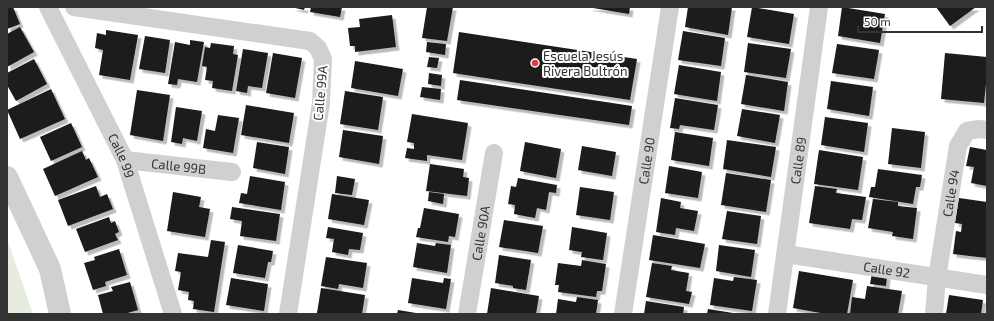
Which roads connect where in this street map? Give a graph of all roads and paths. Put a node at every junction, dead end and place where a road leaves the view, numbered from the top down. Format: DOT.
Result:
graph roads {
  1 [pos="48,7"];
  2 [pos="74,7"];
  3 [pos="670,7"];
  4 [pos="819,7"];
  5 [pos="987,130"];
  6 [pos="494,153"];
  7 [pos="125,160"];
  8 [pos="232,172"];
  9 [pos="7,177"];
  10 [pos="786,254"];
  11 [pos="937,278"];
  12 [pos="987,285"];
  13 [pos="60,314"];
  14 [pos="173,314"];
  15 [pos="288,314"];
  16 [pos="468,314"];
  17 [pos="623,314"];
  18 [pos="777,314"];
  19 [pos="934,314"];
  1 -- 7 [label="street, Calle 99"];
  2 -- 15 [label="street, Calle 99A"];
  3 -- 17 [label="street, Calle 90"];
  4 -- 10 [label="street, Calle 89"];
  5 -- 11 [label="street, Calle 94"];
  6 -- 16 [label="street, Calle 90A"];
  7 -- 8 [label="street, Calle 99B"];
  7 -- 14 [label="street, Calle 99"];
  9 -- 13 [label="street"];
  10 -- 11 [label="street, Calle 92"];
  10 -- 18 [label="street, Calle 89"];
  11 -- 12 [label="street, Calle 92"];
  11 -- 19 [label="street"];
}
